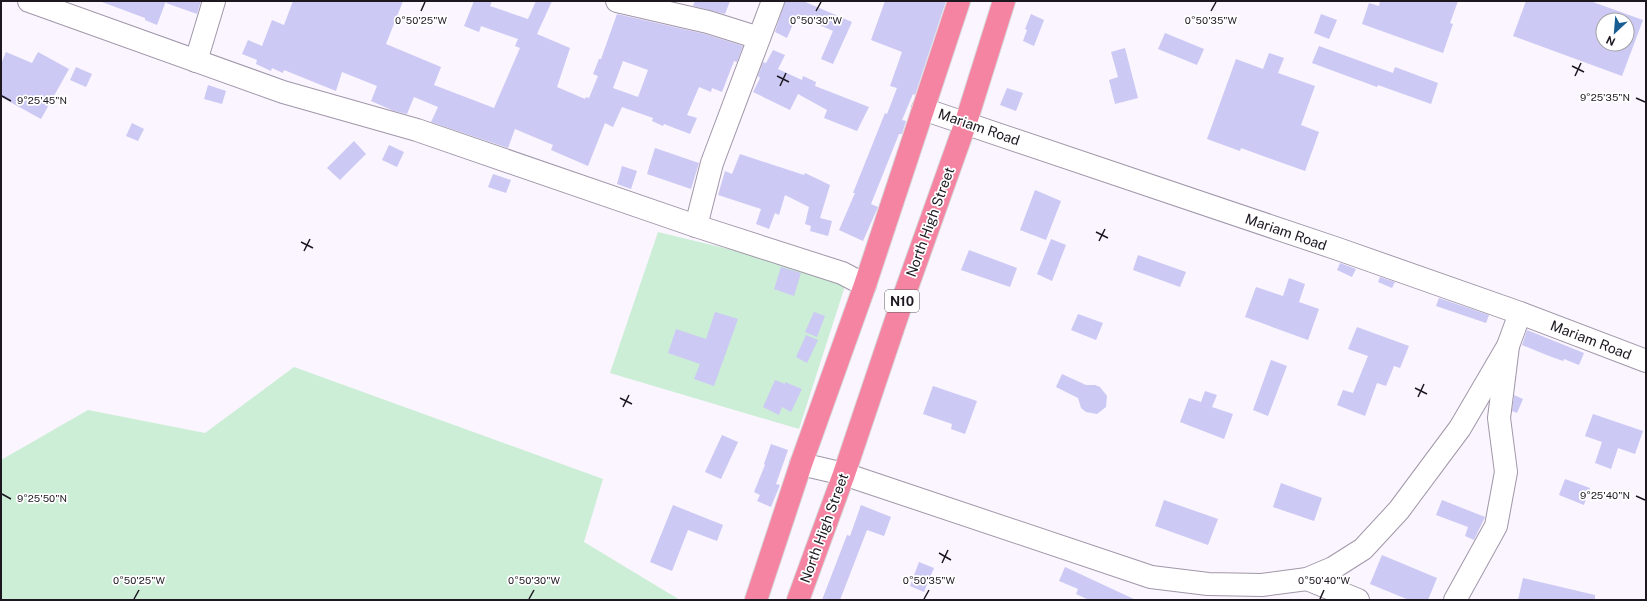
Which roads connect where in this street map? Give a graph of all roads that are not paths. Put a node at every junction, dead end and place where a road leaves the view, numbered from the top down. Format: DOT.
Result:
graph roads {
  1 [pos="29,1"];
  2 [pos="214,1"];
  3 [pos="617,1"];
  4 [pos="773,1"];
  5 [pos="959,1"];
  6 [pos="1004,1"];
  7 [pos="759,38"];
  8 [pos="196,61"];
  9 [pos="923,109"];
  10 [pos="966,122"];
  11 [pos="696,226"];
  12 [pos="865,285"];
  13 [pos="1520,313"];
  14 [pos="1508,346"];
  15 [pos="1646,361"];
  16 [pos="801,464"];
  17 [pos="844,474"];
  18 [pos="1307,579"];
  19 [pos="756,600"];
  20 [pos="798,600"];
  21 [pos="1358,600"];
  22 [pos="1455,600"];
  1 -- 8 [label="street"];
  2 -- 8 [label="street"];
  3 -- 7 [label="street"];
  4 -- 7 [label="street"];
  5 -- 9 [label="highway, N10"];
  6 -- 10 [label="highway, North High Street / N10"];
  7 -- 11 [label="street"];
  8 -- 11 [label="street"];
  9 -- 10 [label="street, Mariam Road"];
  9 -- 12 [label="highway, N10"];
  10 -- 13 [label="street, Mariam Road"];
  10 -- 17 [label="highway, North High Street / N10"];
  11 -- 12 [label="street"];
  12 -- 16 [label="highway, N10"];
  13 -- 14 [label="street"];
  13 -- 15 [label="street, Mariam Road"];
  14 -- 18 [label="street"];
  14 -- 22 [label="street"];
  16 -- 17 [label="street"];
  16 -- 19 [label="highway, N10"];
  17 -- 18 [label="street"];
  17 -- 20 [label="highway, North High Street / N10"];
  18 -- 21 [label="street"];
}
